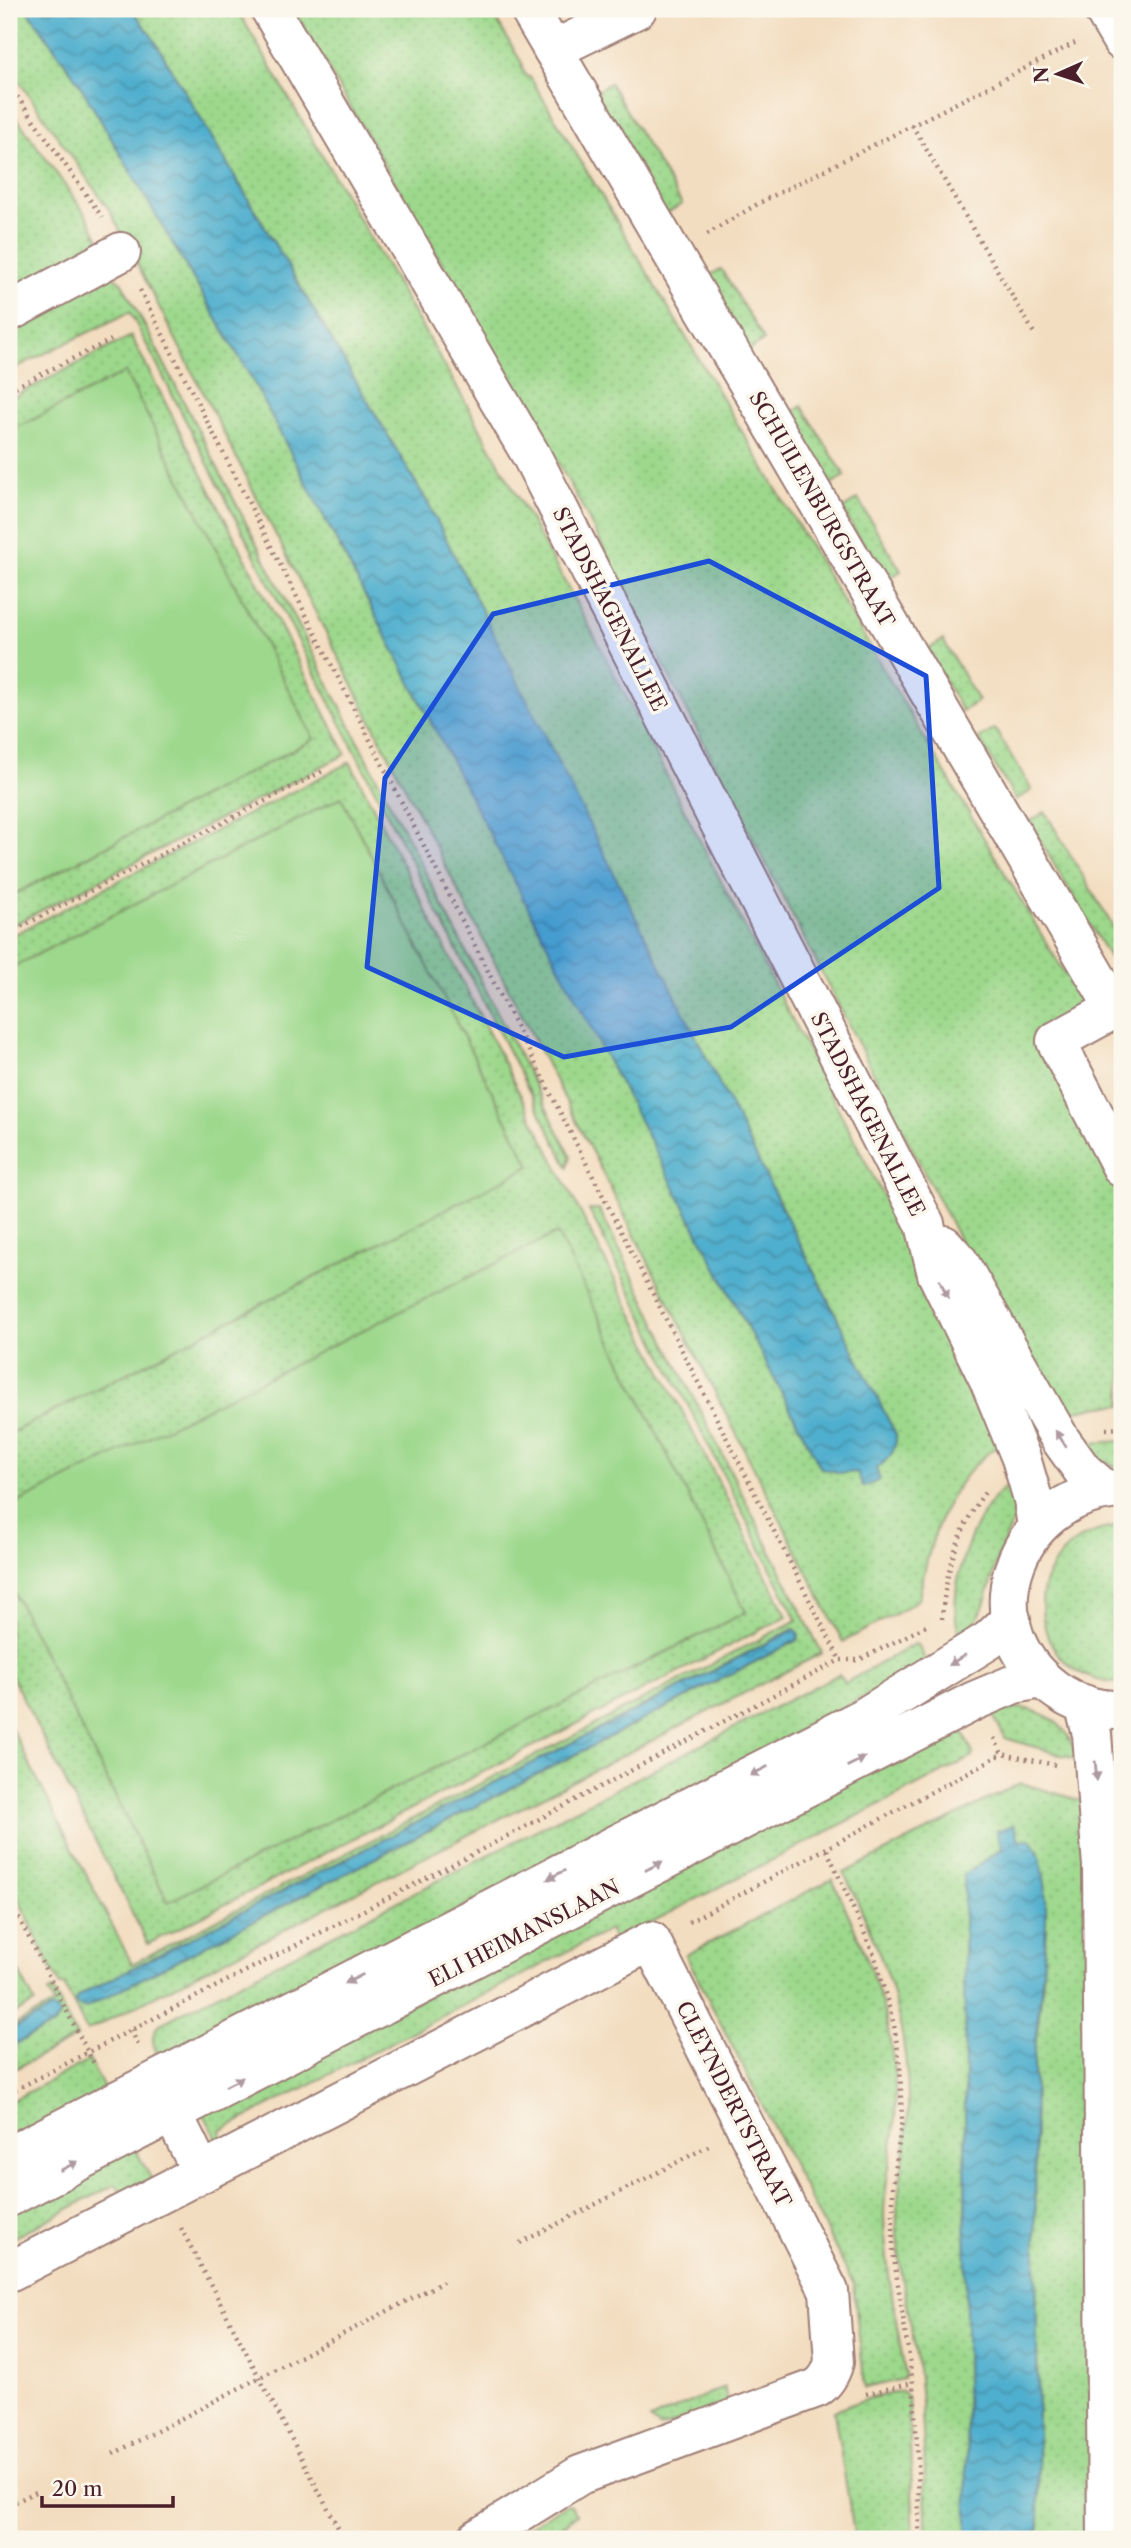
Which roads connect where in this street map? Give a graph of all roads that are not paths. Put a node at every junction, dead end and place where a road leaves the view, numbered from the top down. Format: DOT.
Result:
graph roads {
  1 [pos="270,9"];
  2 [pos="528,9"];
  3 [pos="637,9"];
  4 [pos="553,50"];
  5 [pos="121,252"];
  6 [pos="9,312"];
  7 [pos="1119,1007"];
  8 [pos="1122,1168"];
  9 [pos="925,1224"];
  10 [pos="1114,1490"];
  11 [pos="1037,1527"];
  12 [pos="1011,1619"];
  13 [pos="1042,1679"];
  14 [pos="1084,1704"];
  15 [pos="1122,1710"];
  16 [pos="156,2080"];
  17 [pos="173,2113"];
  18 [pos="9,2156"];
  19 [pos="202,2173"];
  20 [pos="9,2197"];
  21 [pos="9,2272"];
  22 [pos="477,2539"];
  23 [pos="1107,2539"];
  1 -- 9 [label="street, STADSHAGENALLEE"];
  2 -- 4 [label="street, SCHUILENBURGSTRAAT"];
  3 -- 4 [label="street"];
  4 -- 7 [label="street, SCHUILENBURGSTRAAT"];
  5 -- 6 [label="street"];
  7 -- 8 [label="street, SCHUILENBURGSTRAAT"];
  10 -- 9 [label="street, STADSHAGENALLEE, one-way"];
  9 -- 11 [label="street, STADSHAGENALLEE, one-way"];
  10 -- 11 [label="street"];
  11 -- 12 [label="street"];
  12 -- 13 [label="street"];
  12 -- 16 [label="street, ELI HEIMANSLAAN, one-way"];
  13 -- 14 [label="street"];
  17 -- 13 [label="street, ELI HEIMANSLAAN, one-way"];
  14 -- 15 [label="street"];
  14 -- 23 [label="street, one-way"];
  16 -- 17 [label="street"];
  16 -- 18 [label="street, ELI HEIMANSLAAN"];
  17 -- 19 [label="street"];
  20 -- 17 [label="street, ELI HEIMANSLAAN, one-way"];
  19 -- 21 [label="street"];
  19 -- 22 [label="street, CLEYNDERTSTRAAT"];
}
